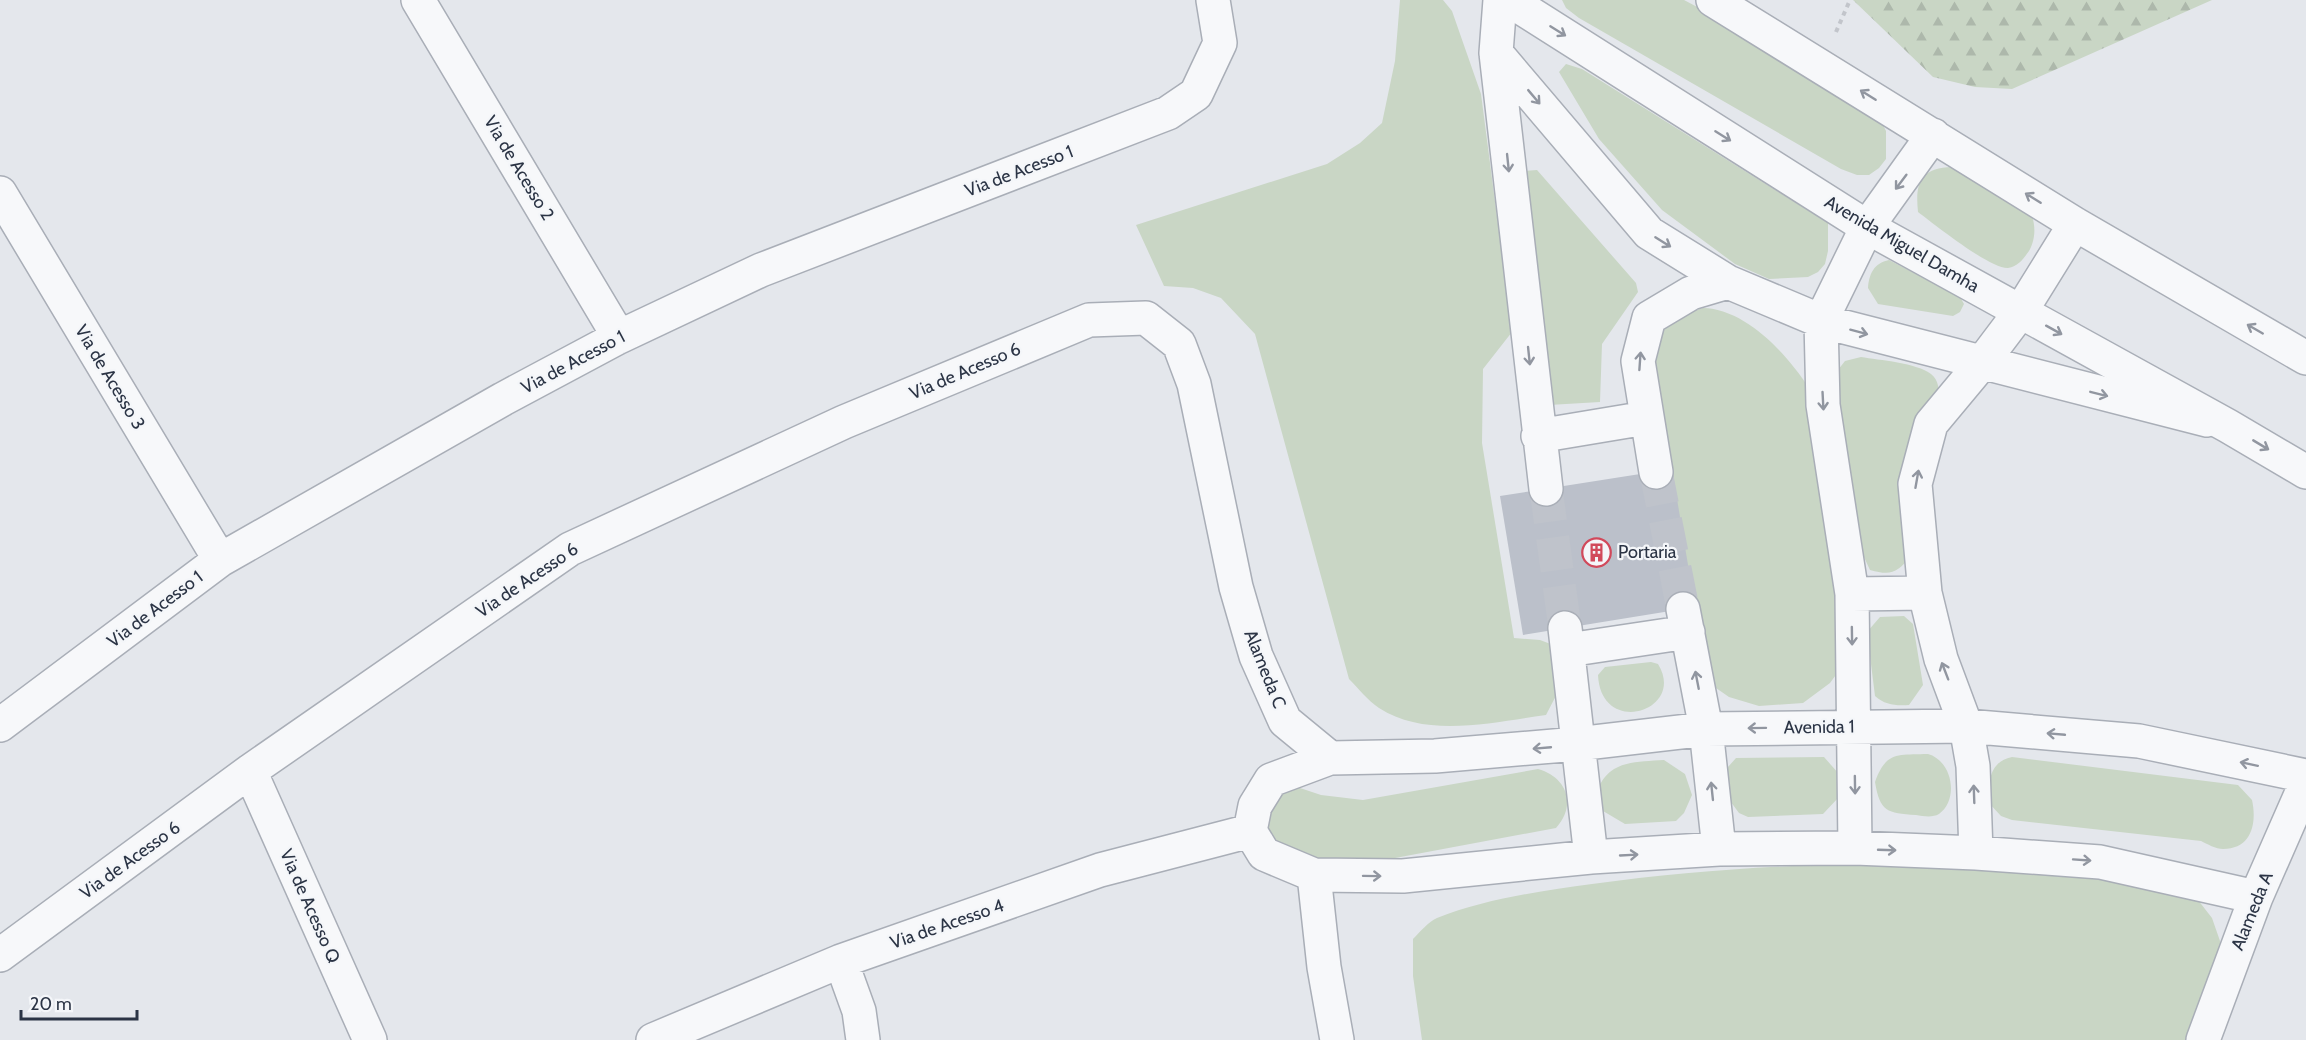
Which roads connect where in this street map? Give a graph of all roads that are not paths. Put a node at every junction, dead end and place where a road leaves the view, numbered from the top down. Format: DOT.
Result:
graph roads {
  1 [pos="418,0"];
  2 [pos="1214,0"];
  3 [pos="1500,0"];
  4 [pos="1509,0"];
  5 [pos="1713,0"];
  6 [pos="1496,53"];
  7 [pos="1933,135"];
  8 [pos="0,193"];
  9 [pos="2075,224"];
  10 [pos="1867,227"];
  11 [pos="1728,282"];
  12 [pos="2021,311"];
  13 [pos="1821,321"];
  14 [pos="619,337"];
  15 [pos="1179,344"];
  16 [pos="2306,358"];
  17 [pos="1981,364"];
  18 [pos="1646,418"];
  19 [pos="2228,426"];
  20 [pos="1538,436"];
  21 [pos="1656,472"];
  22 [pos="2306,472"];
  23 [pos="1546,489"];
  24 [pos="220,560"];
  25 [pos="1925,593"];
  26 [pos="1852,594"];
  27 [pos="0,725"];
  28 [pos="1966,726"];
  29 [pos="1854,727"];
  30 [pos="1706,729"];
  31 [pos="1577,744"];
  32 [pos="1330,758"];
  33 [pos="250,771"];
  34 [pos="2306,776"];
  35 [pos="2306,783"];
  36 [pos="1250,831"];
  37 [pos="1855,848"];
  38 [pos="1719,849"];
  39 [pos="1976,852"];
  40 [pos="1591,857"];
  41 [pos="1314,875"];
  42 [pos="2256,897"];
  43 [pos="0,955"];
  44 [pos="842,961"];
  45 [pos="370,1040"];
  46 [pos="653,1040"];
  47 [pos="863,1040"];
  48 [pos="1337,1040"];
  49 [pos="2203,1040"];
  1 -- 14 [label="street, Via de Acesso 2"];
  2 -- 14 [label="street, Via de Acesso 1"];
  3 -- 6 [label="street"];
  4 -- 10 [label="street, Avenida Miguel Damha, one-way"];
  7 -- 5 [label="street, one-way"];
  6 -- 11 [label="street, one-way"];
  6 -- 20 [label="street, one-way"];
  9 -- 7 [label="street, one-way"];
  7 -- 10 [label="street, one-way"];
  8 -- 24 [label="street, Via de Acesso 3"];
  9 -- 12 [label="street"];
  16 -- 9 [label="street, one-way"];
  10 -- 12 [label="street, Avenida Miguel Damha"];
  10 -- 13 [label="street"];
  11 -- 13 [label="street"];
  18 -- 11 [label="street, one-way"];
  12 -- 17 [label="street"];
  12 -- 19 [label="street, Avenida Miguel Damha, one-way"];
  13 -- 17 [label="street, one-way"];
  13 -- 26 [label="street, one-way"];
  14 -- 24 [label="street, Via de Acesso 1"];
  15 -- 32 [label="street, Alameda C"];
  15 -- 33 [label="street, Via de Acesso 6"];
  17 -- 19 [label="street, one-way"];
  25 -- 17 [label="street, one-way"];
  18 -- 20 [label="street"];
  18 -- 21 [label="street"];
  19 -- 22 [label="street, Avenida Miguel Damha, one-way"];
  20 -- 23 [label="street"];
  24 -- 27 [label="street, Via de Acesso 1"];
  25 -- 26 [label="street"];
  28 -- 25 [label="street, one-way"];
  26 -- 29 [label="street, one-way"];
  28 -- 29 [label="street, Avenida 1"];
  34 -- 28 [label="street, Avenida 1, one-way"];
  39 -- 28 [label="street, one-way"];
  29 -- 30 [label="street, Avenida 1, one-way"];
  29 -- 37 [label="street, one-way"];
  30 -- 31 [label="street, Avenida 1"];
  30 -- 31 [label="street, one-way"];
  38 -- 30 [label="street, one-way"];
  31 -- 32 [label="street, Avenida 1, one-way"];
  31 -- 40 [label="street"];
  32 -- 36 [label="street"];
  33 -- 43 [label="street, Via de Acesso 6"];
  33 -- 45 [label="street, Via de Acesso Q"];
  35 -- 42 [label="street, Alameda A"];
  36 -- 41 [label="street"];
  36 -- 44 [label="street, Via de Acesso 4"];
  37 -- 38 [label="street"];
  37 -- 39 [label="street, one-way"];
  40 -- 38 [label="street, one-way"];
  39 -- 42 [label="street, one-way"];
  41 -- 40 [label="street, one-way"];
  41 -- 48 [label="street"];
  42 -- 49 [label="street, Alameda A"];
  44 -- 46 [label="street, Via de Acesso 4"];
  44 -- 47 [label="street"];
}
